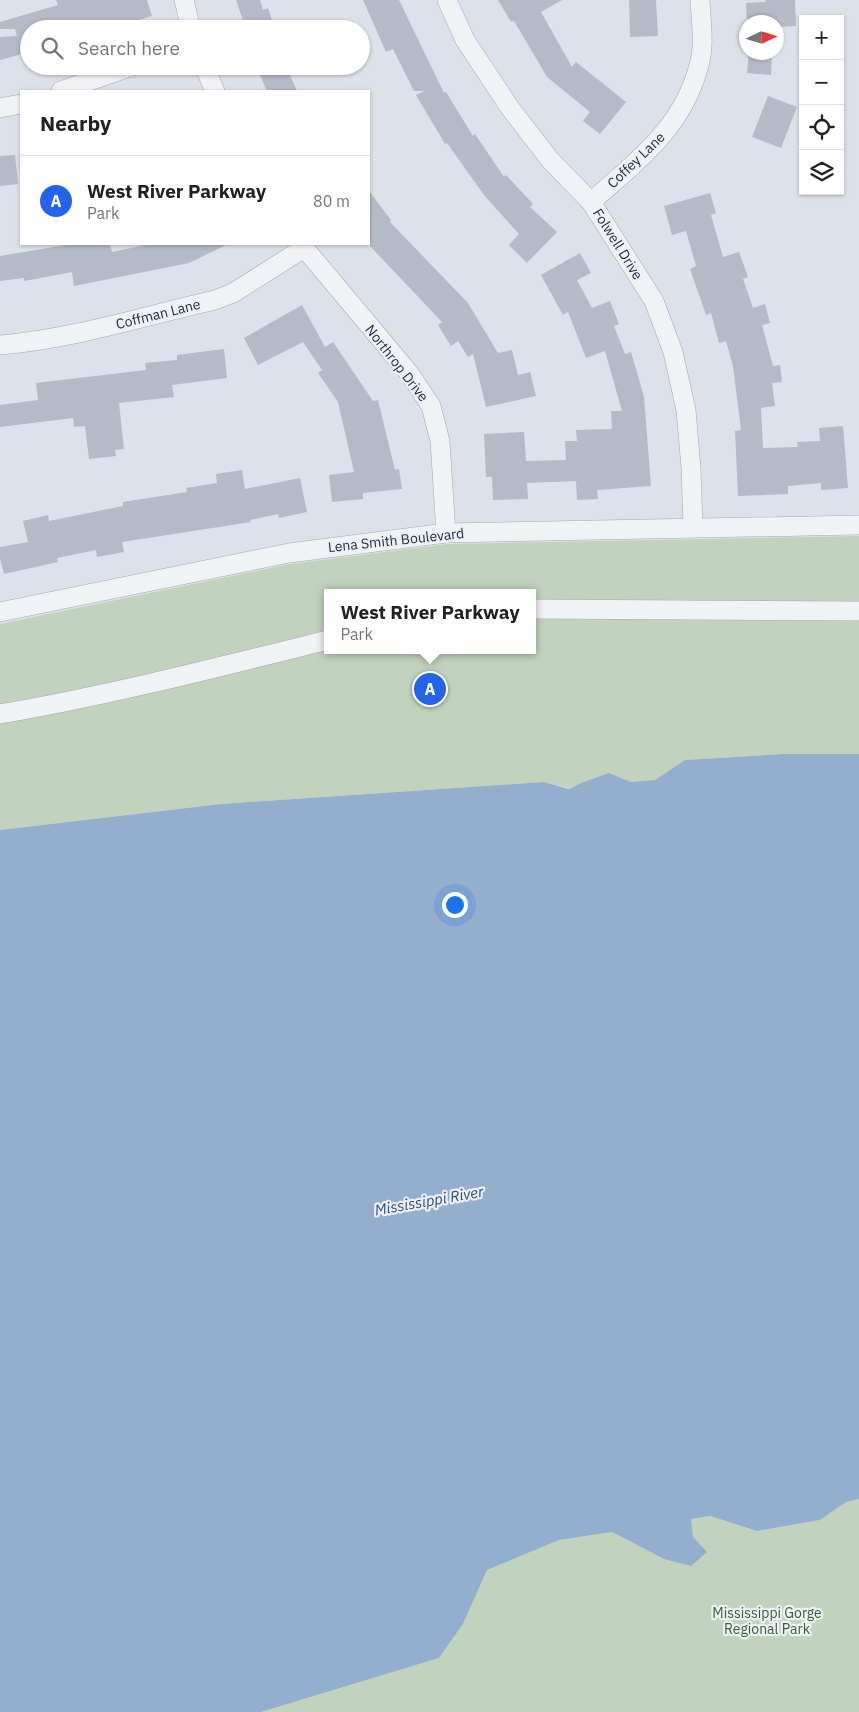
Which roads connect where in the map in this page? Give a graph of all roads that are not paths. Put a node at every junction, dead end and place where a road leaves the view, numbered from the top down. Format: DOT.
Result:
graph roads {
  1 [pos="184,0"];
  2 [pos="447,0"];
  3 [pos="700,0"];
  4 [pos="189,20"];
  5 [pos="106,75"];
  6 [pos="208,75"];
  7 [pos="64,90"];
  8 [pos="215,90"];
  9 [pos="20,104"];
  10 [pos="0,108"];
  11 [pos="591,202"];
  12 [pos="302,246"];
  13 [pos="0,345"];
  14 [pos="859,525"];
  15 [pos="692,527"];
  16 [pos="446,533"];
  17 [pos="536,609"];
  18 [pos="859,611"];
  19 [pos="0,612"];
  20 [pos="324,641"];
  21 [pos="0,714"];
  1 -- 4 [label="street"];
  2 -- 11 [label="street, Folwell Drive"];
  3 -- 11 [label="street, Coffey Lane"];
  5 -- 7 [label="street"];
  6 -- 8 [label="street"];
  9 -- 10 [label="street"];
  11 -- 15 [label="street, Folwell Drive"];
  12 -- 13 [label="street, Coffman Lane"];
  12 -- 16 [label="street, Northrop Drive"];
  14 -- 15 [label="street, Lena Smith Boulevard"];
  15 -- 16 [label="street, Lena Smith Boulevard"];
  16 -- 19 [label="street, Lena Smith Boulevard"];
  17 -- 18 [label="street"];
  20 -- 21 [label="street"];
}
